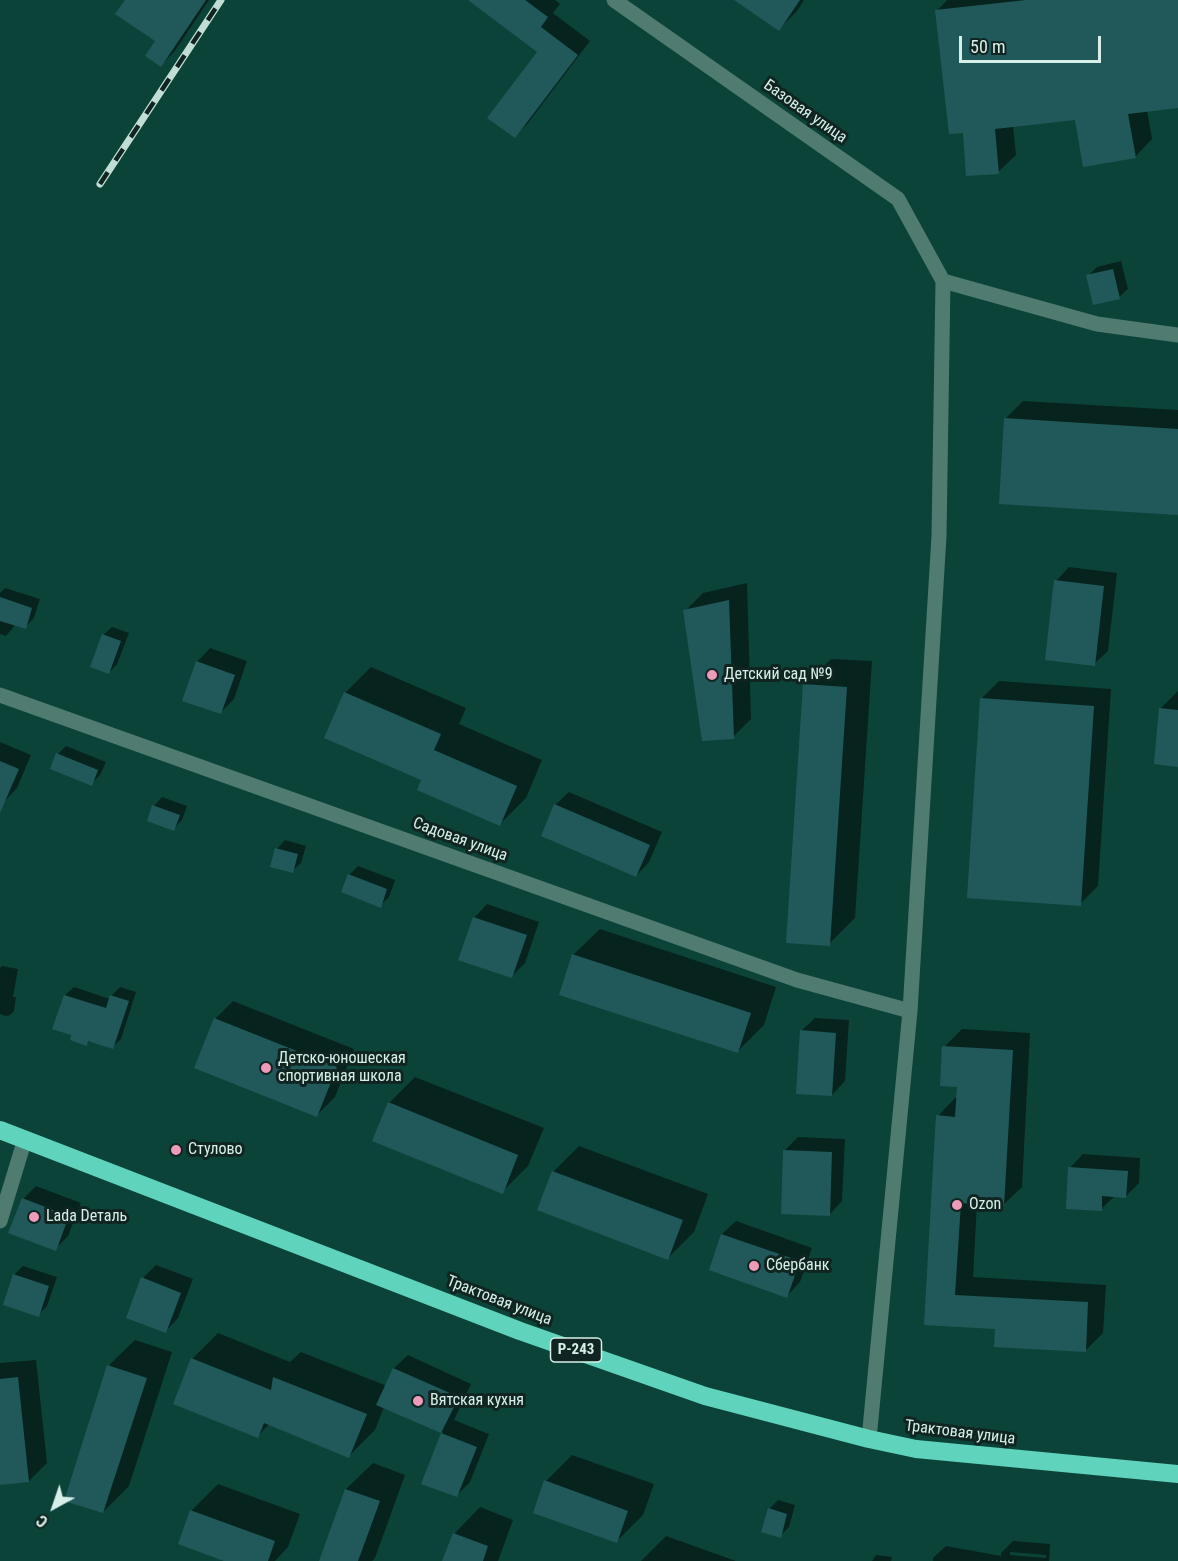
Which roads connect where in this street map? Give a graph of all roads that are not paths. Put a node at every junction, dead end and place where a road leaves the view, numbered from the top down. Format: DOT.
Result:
graph roads {
  1 [pos="614,0"];
  2 [pos="943,281"];
  3 [pos="1178,335"];
  4 [pos="0,696"];
  5 [pos="910,1011"];
  6 [pos="0,1130"];
  7 [pos="25,1139"];
  8 [pos="0,1221"];
  9 [pos="869,1439"];
  10 [pos="1178,1474"];
  1 -- 2 [label="street, Базовая улица"];
  2 -- 3 [label="street"];
  2 -- 5 [label="street"];
  4 -- 5 [label="street, Садовая улица"];
  5 -- 9 [label="street"];
  6 -- 7 [label="highway, Трактовая улица / Р-243"];
  7 -- 8 [label="street"];
  7 -- 9 [label="highway, Трактовая улица / Р-243"];
  9 -- 10 [label="highway, Трактовая улица / Р-243"];
}
